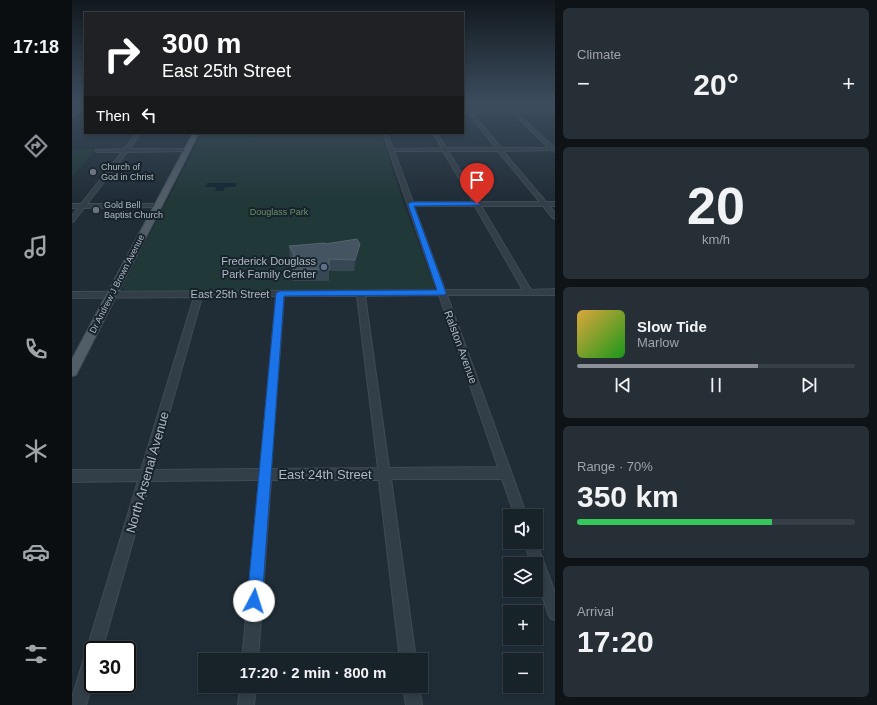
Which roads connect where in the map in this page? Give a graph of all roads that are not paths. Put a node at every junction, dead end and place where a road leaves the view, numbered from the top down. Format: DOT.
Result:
graph roads {
  1 [pos="138,134"];
  2 [pos="195,134"];
  3 [pos="385,134"];
  4 [pos="436,134"];
  5 [pos="486,134"];
  6 [pos="537,134"];
  7 [pos="445,149"];
  8 [pos="499,149"];
  9 [pos="186,150"];
  10 [pos="391,150"];
  11 [pos="554,150"];
  12 [pos="98,151"];
  13 [pos="126,151"];
  14 [pos="411,204"];
  15 [pos="477,204"];
  16 [pos="544,204"];
  17 [pos="555,204"];
  18 [pos="72,206"];
  19 [pos="83,206"];
  20 [pos="158,206"];
  21 [pos="555,218"];
  22 [pos="72,220"];
  23 [pos="555,292"];
  24 [pos="280,293"];
  25 [pos="360,293"];
  26 [pos="442,293"];
  27 [pos="529,293"];
  28 [pos="112,294"];
  29 [pos="199,294"];
  30 [pos="72,295"];
  31 [pos="72,371"];
  32 [pos="505,473"];
  33 [pos="265,474"];
  34 [pos="383,474"];
  35 [pos="72,476"];
  36 [pos="146,476"];
  37 [pos="518,509"];
  38 [pos="532,549"];
  39 [pos="555,613"];
  40 [pos="97,641"];
  41 [pos="251,653"];
  42 [pos="407,653"];
  43 [pos="84,685"];
  44 [pos="247,693"];
  45 [pos="412,693"];
  46 [pos="78,705"];
  47 [pos="246,705"];
  48 [pos="414,705"];
  1 -- 13 [label="street"];
  2 -- 9 [label="main road, Dr Andrew J Brown Avenue"];
  3 -- 10 [label="street, Ralston Avenue"];
  4 -- 7 [label="street"];
  5 -- 8 [label="street"];
  6 -- 11 [label="street"];
  7 -- 8 [label="street"];
  7 -- 10 [label="street"];
  7 -- 15 [label="street"];
  8 -- 11 [label="street"];
  8 -- 16 [label="street"];
  9 -- 13 [label="street"];
  9 -- 20 [label="main road, Dr Andrew J Brown Avenue"];
  10 -- 14 [label="street, Ralston Avenue"];
  12 -- 13 [label="street"];
  13 -- 19 [label="street"];
  14 -- 15 [label="street"];
  14 -- 26 [label="street, Ralston Avenue"];
  15 -- 16 [label="street"];
  15 -- 27 [label="street"];
  16 -- 17 [label="street"];
  16 -- 21 [label="street"];
  18 -- 19 [label="street"];
  19 -- 20 [label="street"];
  19 -- 22 [label="street"];
  20 -- 28 [label="main road, Dr Andrew J Brown Avenue"];
  23 -- 27 [label="street, East 25th Street"];
  24 -- 25 [label="street, East 25th Street"];
  24 -- 29 [label="street, East 25th Street"];
  24 -- 33 [label="street"];
  25 -- 26 [label="street, East 25th Street"];
  25 -- 34 [label="street"];
  26 -- 27 [label="street, East 25th Street"];
  26 -- 32 [label="street, Ralston Avenue"];
  28 -- 29 [label="street, East 25th Street"];
  28 -- 30 [label="street, East 25th Street"];
  28 -- 31 [label="main road, Dr Andrew J Brown Avenue"];
  29 -- 36 [label="street, North Arsenal Avenue"];
  32 -- 34 [label="street, East 24th Street"];
  32 -- 37 [label="street, Ralston Avenue"];
  33 -- 34 [label="street, East 24th Street"];
  33 -- 36 [label="street, East 24th Street"];
  33 -- 41 [label="street"];
  34 -- 42 [label="street"];
  35 -- 36 [label="street, East 24th Street"];
  36 -- 40 [label="street, North Arsenal Avenue"];
  38 -- 39 [label="street"];
  43 -- 46 [label="street"];
  44 -- 47 [label="street"];
  45 -- 48 [label="street"];
}
